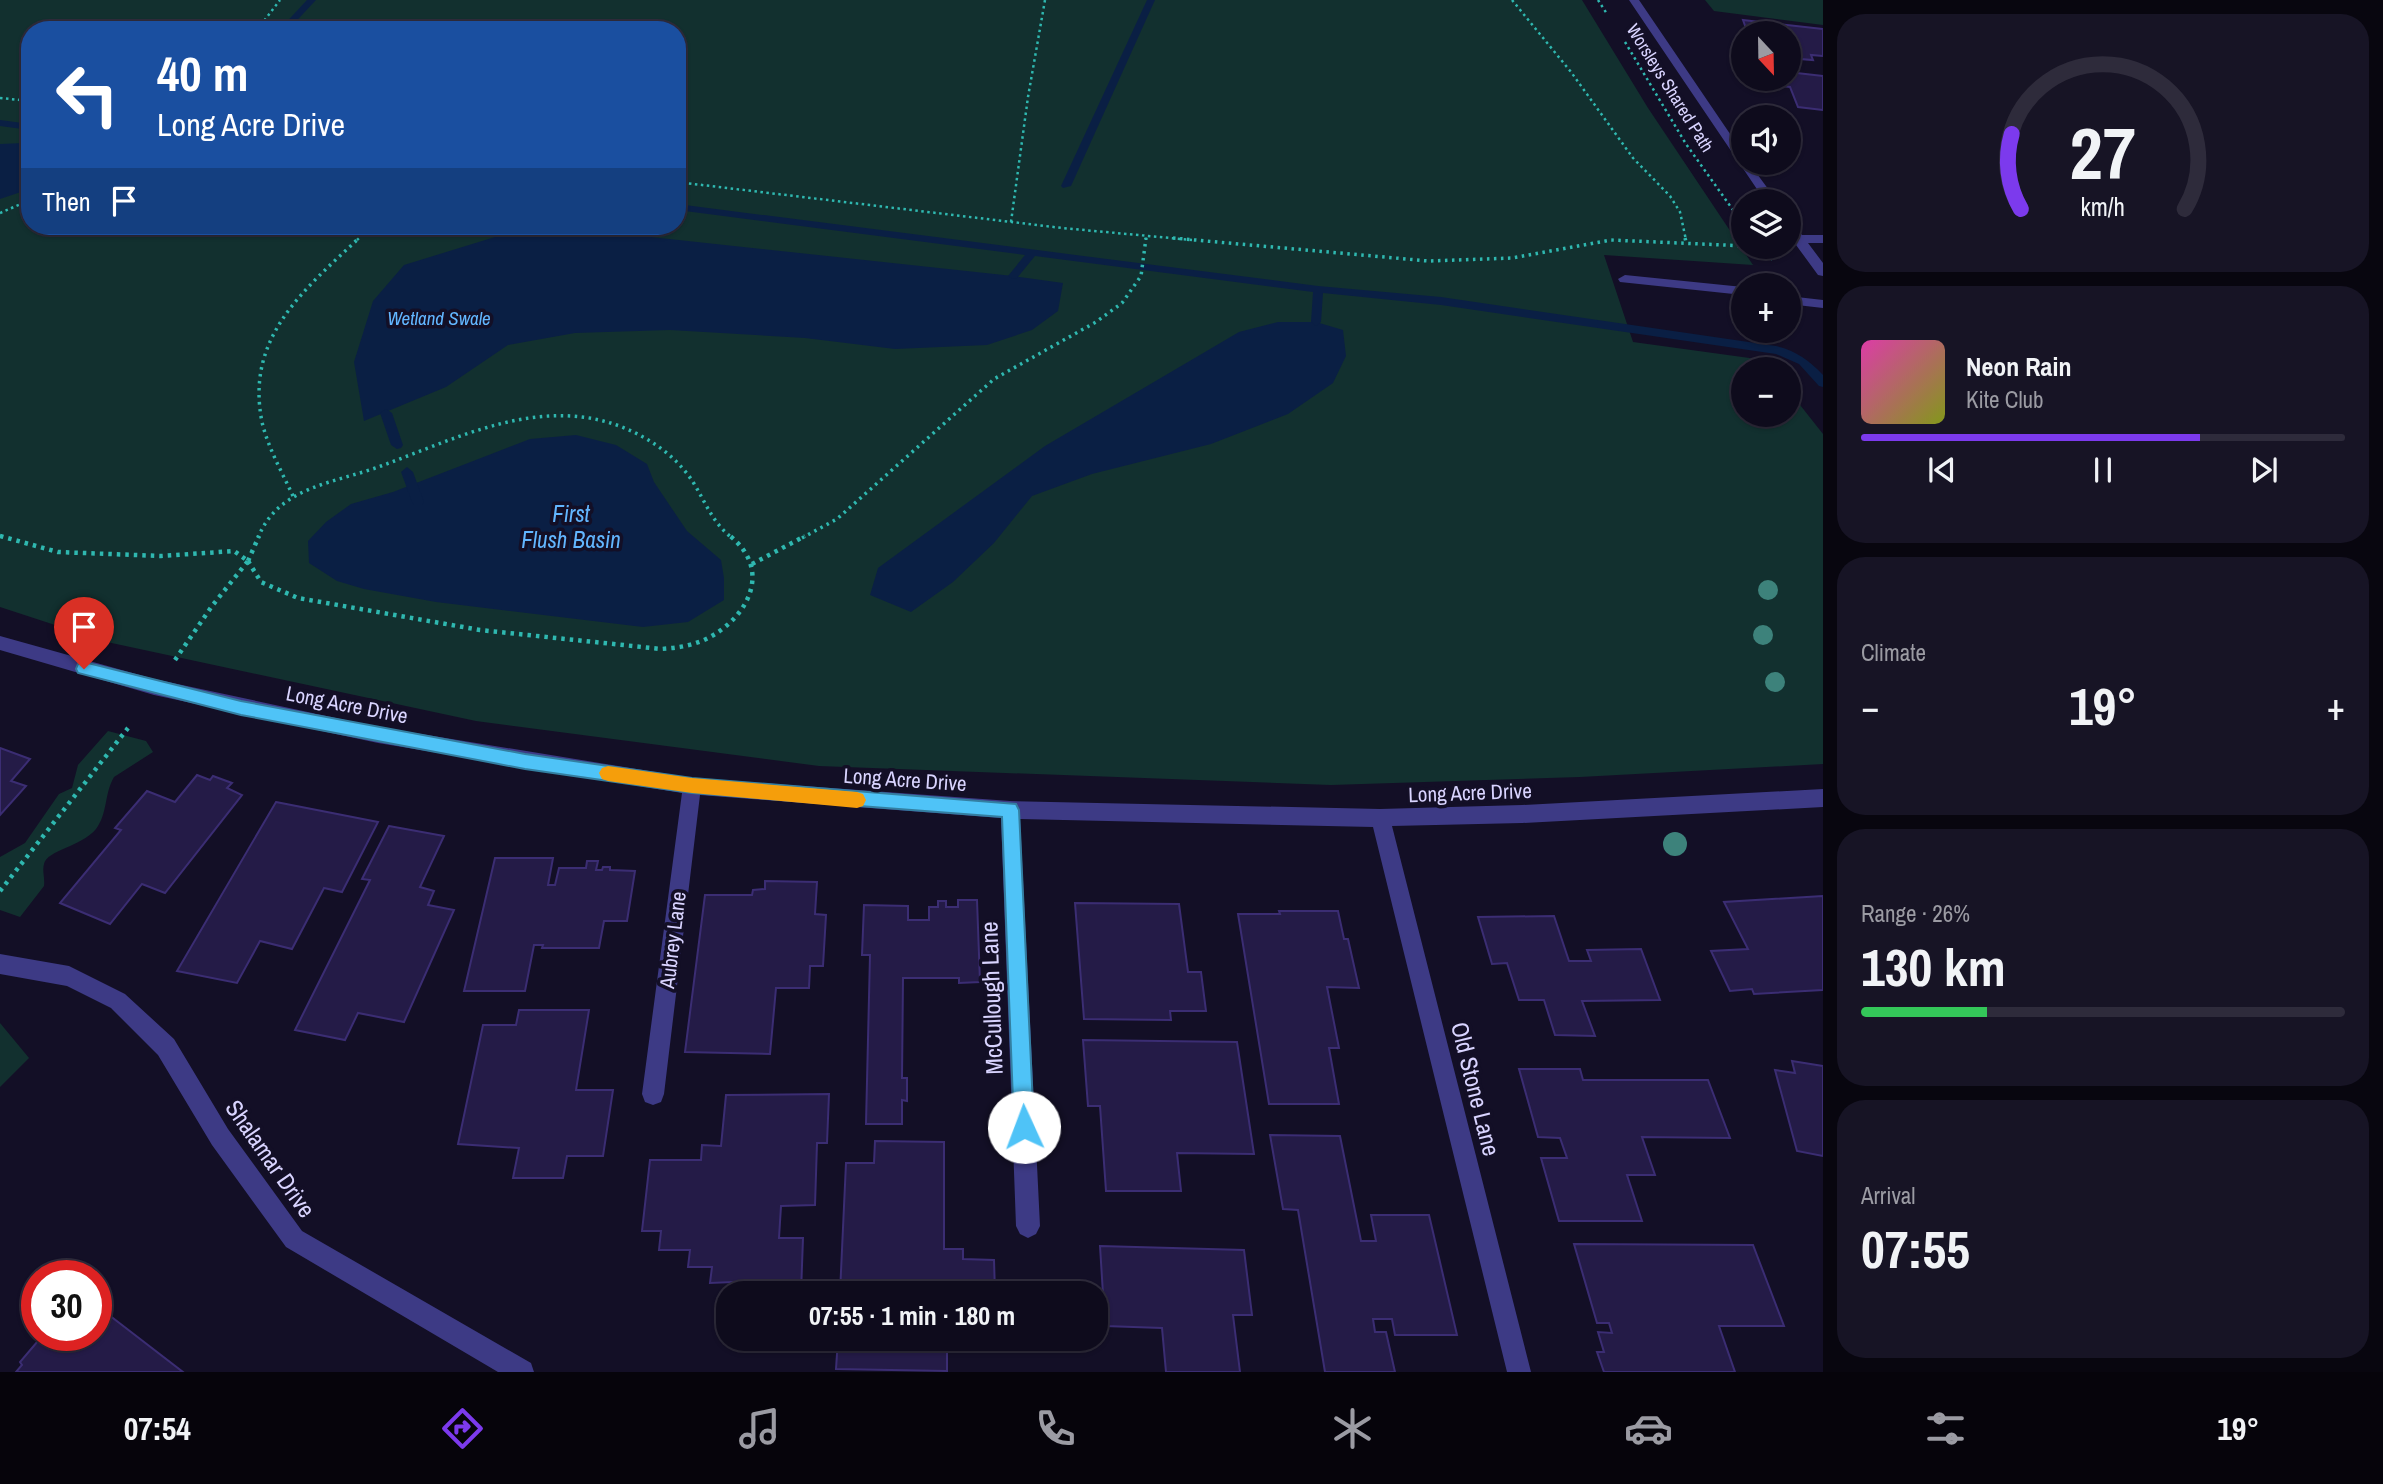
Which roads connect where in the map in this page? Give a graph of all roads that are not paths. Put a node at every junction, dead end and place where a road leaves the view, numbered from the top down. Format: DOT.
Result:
graph roads {
  1 [pos="1634,0"];
  2 [pos="1731,144"];
  3 [pos="1801,239"];
  4 [pos="1823,239"];
  5 [pos="1801,243"];
  6 [pos="1823,272"];
  7 [pos="1625,279"];
  8 [pos="1731,290"];
  9 [pos="1801,301"];
  10 [pos="1823,304"];
  11 [pos="0,643"];
  12 [pos="692,786"];
  13 [pos="1823,798"];
  14 [pos="1010,810"];
  15 [pos="1380,818"];
  16 [pos="0,964"];
  17 [pos="653,1094"];
  18 [pos="1028,1226"];
  19 [pos="522,1372"];
  20 [pos="1519,1372"];
  1 -- 2 [label="street"];
  3 -- 4 [label="street"];
  5 -- 6 [label="street"];
  7 -- 8 [label="street"];
  9 -- 10 [label="street"];
  11 -- 12 [label="street, Long Acre Drive"];
  12 -- 14 [label="street, Long Acre Drive"];
  12 -- 17 [label="street, Aubrey Lane"];
  13 -- 15 [label="street, Long Acre Drive"];
  14 -- 15 [label="street, Long Acre Drive"];
  14 -- 18 [label="street, McCullough Lane"];
  15 -- 20 [label="street, Old Stone Lane"];
  16 -- 19 [label="street, Shalamar Drive"];
}
